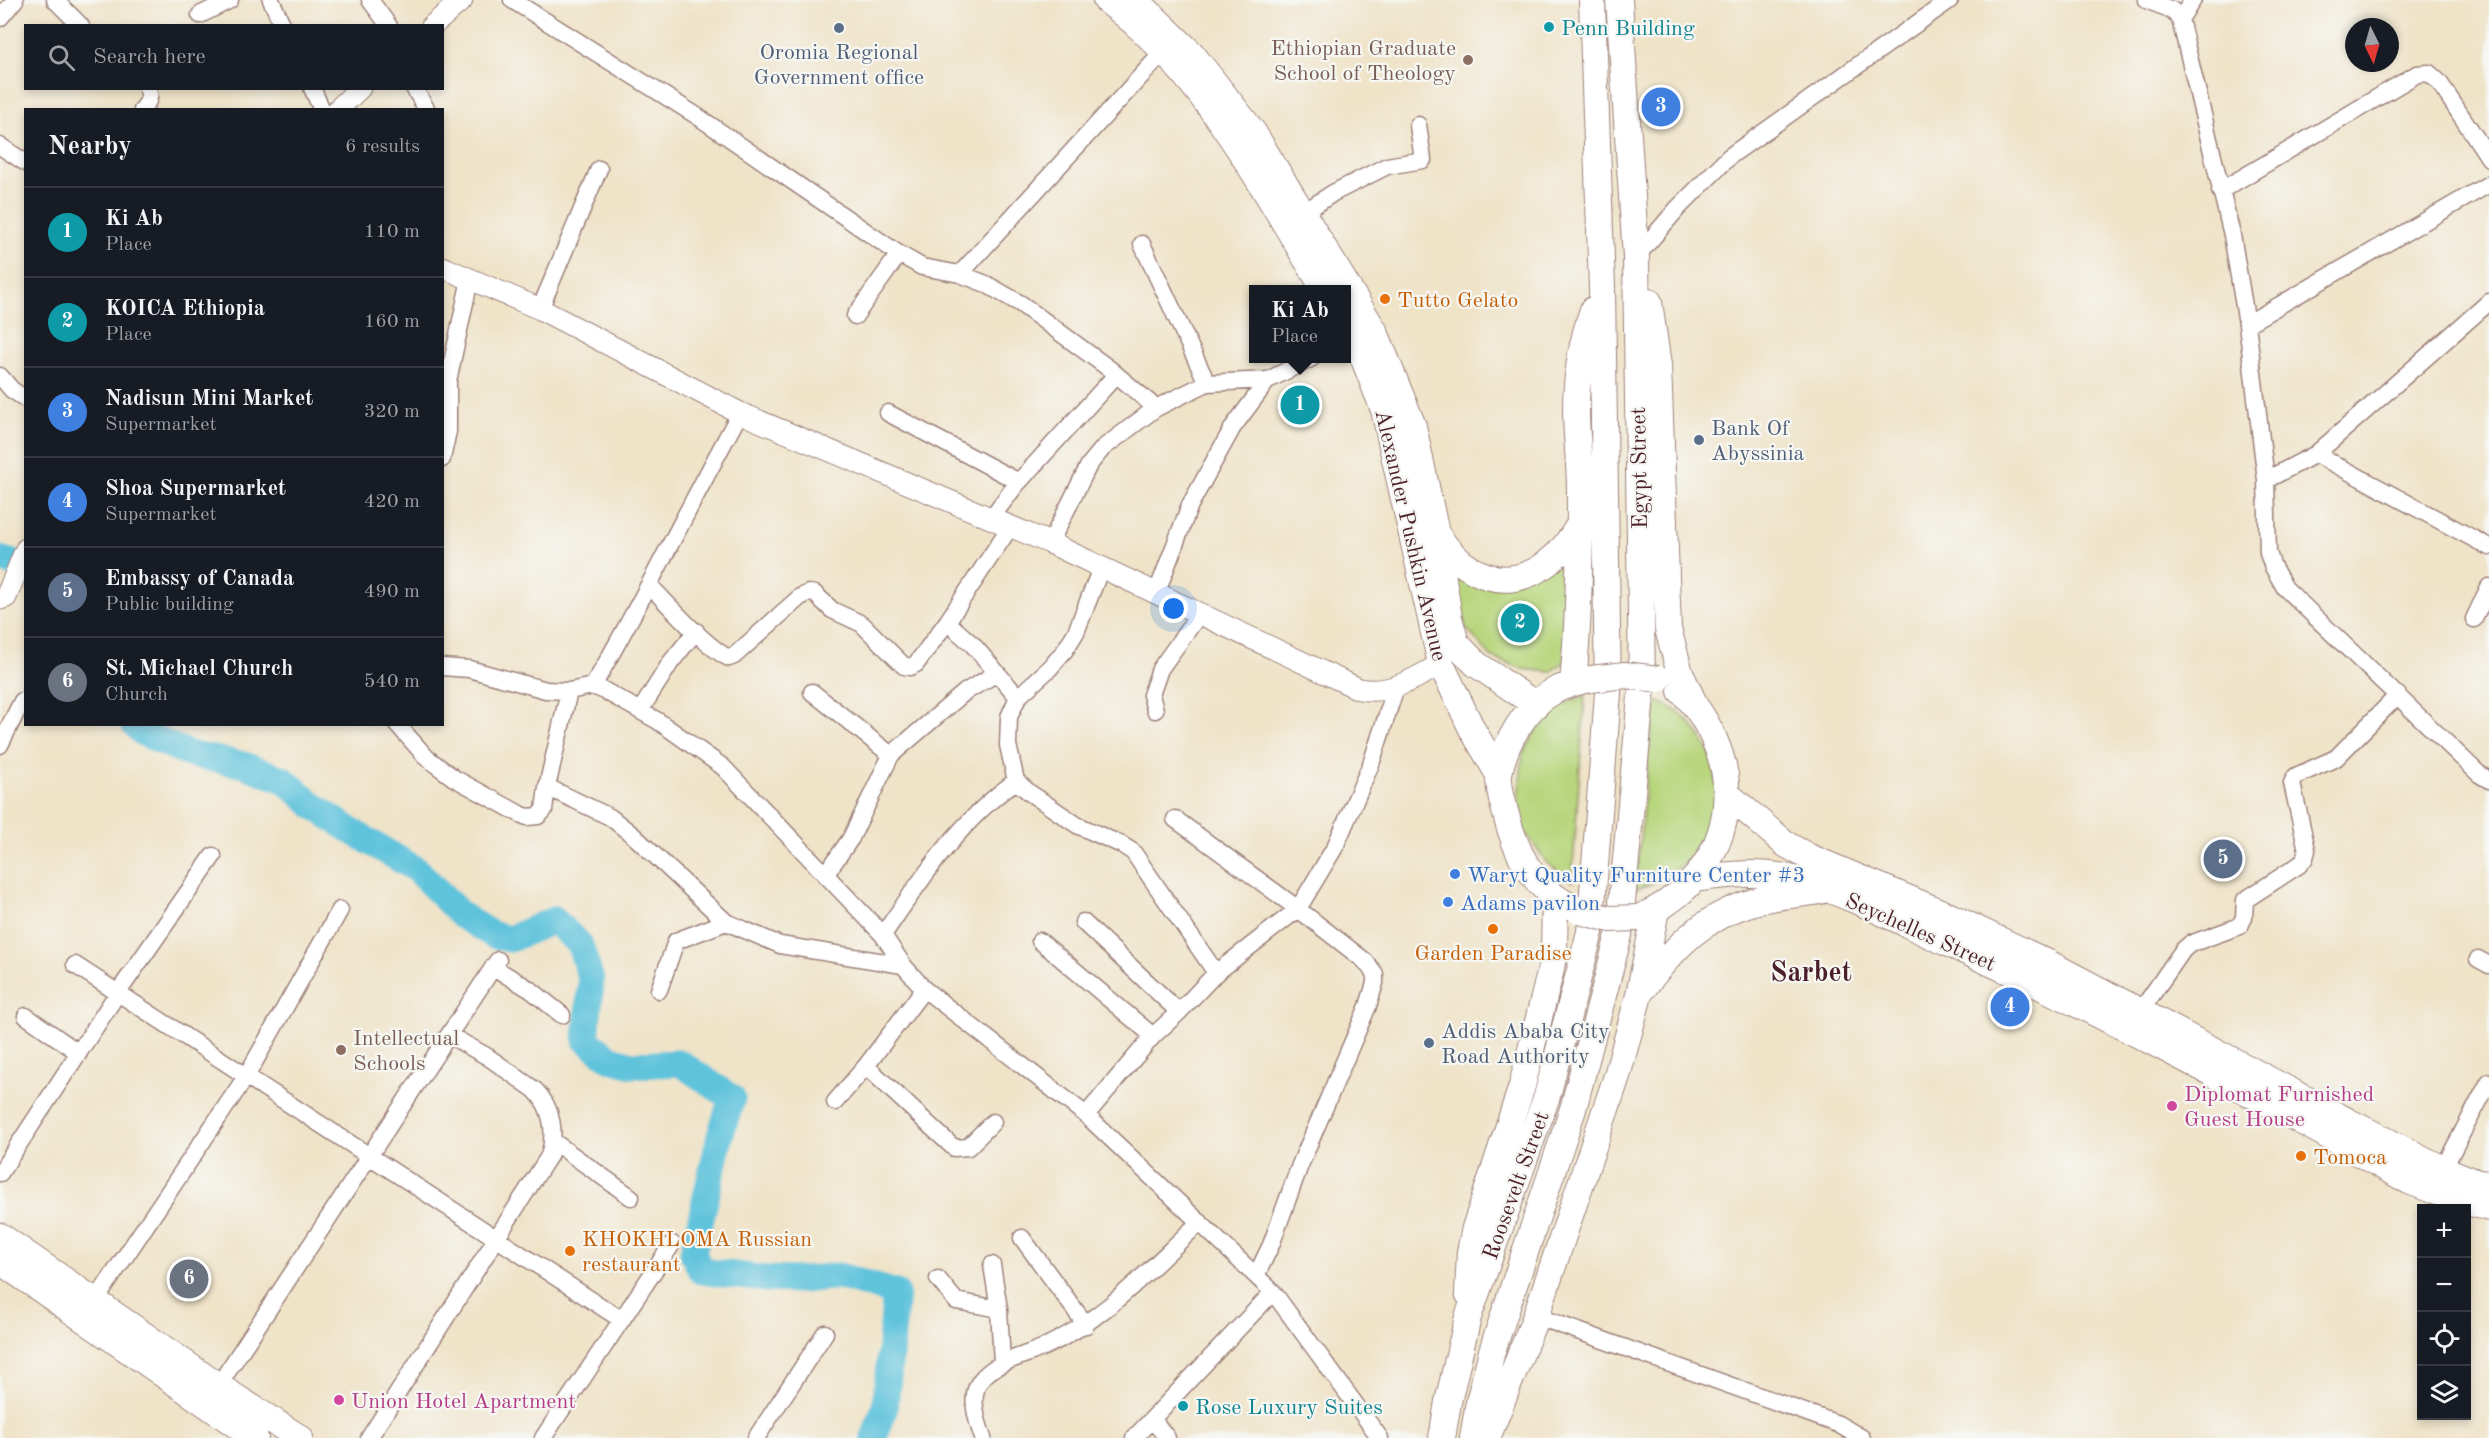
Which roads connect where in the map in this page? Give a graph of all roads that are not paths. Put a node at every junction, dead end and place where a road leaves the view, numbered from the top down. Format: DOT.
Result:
graph roads {
  1 [pos="15,0"];
  2 [pos="55,0"];
  3 [pos="230,0"];
  4 [pos="271,0"];
  5 [pos="369,0"];
  6 [pos="462,0"];
  7 [pos="512,0"];
  8 [pos="1106,0"];
  9 [pos="1137,0"];
  10 [pos="1592,0"];
  11 [pos="1619,0"];
  12 [pos="1950,0"];
  13 [pos="2146,0"];
  14 [pos="2193,0"];
  15 [pos="200,15"];
  16 [pos="0,18"];
  17 [pos="2180,19"];
  18 [pos="79,24"];
  19 [pos="282,24"];
  20 [pos="387,24"];
  21 [pos="434,24"];
  22 [pos="1164,51"];
  23 [pos="148,90"];
  24 [pos="313,90"];
  25 [pos="358,90"];
  26 [pos="415,90"];
  27 [pos="144,108"];
  28 [pos="321,108"];
  29 [pos="339,108"];
  30 [pos="426,108"];
  31 [pos="1232,121"];
  32 [pos="1418,126"];
  33 [pos="0,146"];
  34 [pos="2489,158"];
  35 [pos="24,162"];
  36 [pos="599,169"];
  37 [pos="2489,184"];
  38 [pos="2220,190"];
  39 [pos="1303,213"];
  40 [pos="1142,244"];
  41 [pos="899,254"];
  42 [pos="1635,261"];
  43 [pos="444,268"];
  44 [pos="960,274"];
  45 [pos="470,279"];
  46 [pos="1322,285"];
  47 [pos="1334,285"];
  48 [pos="1602,288"];
  49 [pos="2489,302"];
  50 [pos="540,309"];
  51 [pos="855,316"];
  52 [pos="2247,324"];
  53 [pos="1356,335"];
  54 [pos="1302,363"];
  55 [pos="1116,375"];
  56 [pos="0,376"];
  57 [pos="1268,380"];
  58 [pos="1207,383"];
  59 [pos="24,398"];
  60 [pos="1156,408"];
  61 [pos="740,413"];
  62 [pos="888,413"];
  63 [pos="444,450"];
  64 [pos="2316,454"];
  65 [pos="2266,480"];
  66 [pos="1019,482"];
  67 [pos="991,518"];
  68 [pos="1579,525"];
  69 [pos="1010,527"];
  70 [pos="1436,533"];
  71 [pos="1050,543"];
  72 [pos="2489,547"];
  73 [pos="24,553"];
  74 [pos="1101,568"];
  75 [pos="650,586"];
  76 [pos="2489,587"];
  77 [pos="1157,592"];
  78 [pos="4,598"];
  79 [pos="1200,613"];
  80 [pos="2474,619"];
  81 [pos="946,622"];
  82 [pos="696,631"];
  83 [pos="1441,664"];
  84 [pos="444,667"];
  85 [pos="997,673"];
  86 [pos="1582,681"];
  87 [pos="593,686"];
  88 [pos="1396,687"];
  89 [pos="569,691"];
  90 [pos="812,692"];
  91 [pos="2398,695"];
  92 [pos="1018,697"];
  93 [pos="22,701"];
  94 [pos="1693,702"];
  95 [pos="1536,705"];
  96 [pos="1155,710"];
  97 [pos="640,711"];
  98 [pos="400,727"];
  99 [pos="0,745"];
  100 [pos="891,755"];
  101 [pos="1499,775"];
  102 [pos="2489,780"];
  103 [pos="1016,781"];
  104 [pos="547,787"];
  105 [pos="1727,794"];
  106 [pos="1175,819"];
  107 [pos="213,856"];
  108 [pos="826,874"];
  109 [pos="1695,879"];
  110 [pos="1829,890"];
  111 [pos="1555,898"];
  112 [pos="1298,909"];
  113 [pos="340,910"];
  114 [pos="1585,921"];
  115 [pos="1638,921"];
  116 [pos="726,922"];
  117 [pos="1083,922"];
  118 [pos="883,935"];
  119 [pos="1040,941"];
  120 [pos="75,965"];
  121 [pos="903,965"];
  122 [pos="1216,973"];
  123 [pos="924,989"];
  124 [pos="659,990"];
  125 [pos="117,994"];
  126 [pos="1639,994"];
  127 [pos="1179,1012"];
  128 [pos="2140,1012"];
  129 [pos="562,1015"];
  130 [pos="26,1016"];
  131 [pos="449,1035"];
  132 [pos="1153,1036"];
  133 [pos="79,1053"];
  134 [pos="866,1066"];
  135 [pos="247,1075"];
  136 [pos="2489,1082"];
  137 [pos="835,1102"];
  138 [pos="1086,1115"];
  139 [pos="993,1122"];
  140 [pos="554,1142"];
  141 [pos="370,1156"];
  142 [pos="2443,1169"];
  143 [pos="0,1173"];
  144 [pos="2489,1184"];
  145 [pos="631,1197"];
  146 [pos="2489,1208"];
  147 [pos="1200,1222"];
  148 [pos="0,1236"];
  149 [pos="1022,1238"];
  150 [pos="496,1240"];
  151 [pos="672,1244"];
  152 [pos="0,1262"];
  153 [pos="992,1265"];
  154 [pos="1256,1276"];
  155 [pos="938,1279"];
  156 [pos="1273,1292"];
  157 [pos="94,1303"];
  158 [pos="999,1309"];
  159 [pos="1536,1316"];
  160 [pos="1468,1317"];
  161 [pos="622,1320"];
  162 [pos="1086,1325"];
  163 [pos="825,1333"];
  164 [pos="1002,1363"];
  165 [pos="218,1386"];
  166 [pos="1153,1420"];
  167 [pos="255,1438"];
  168 [pos="300,1438"];
  169 [pos="369,1438"];
  170 [pos="543,1438"];
  171 [pos="756,1438"];
  172 [pos="983,1438"];
  173 [pos="1134,1438"];
  174 [pos="1167,1438"];
  175 [pos="1380,1438"];
  176 [pos="1442,1438"];
  177 [pos="1473,1438"];
  178 [pos="1487,1438"];
  179 [pos="1862,1438"];
  1 -- 16 [label="street"];
  2 -- 18 [label="street"];
  3 -- 15 [label="street"];
  4 -- 19 [label="street"];
  5 -- 20 [label="street"];
  6 -- 21 [label="street"];
  7 -- 41 [label="street"];
  8 -- 22 [label="main road, Alexander Pushkin Avenue"];
  9 -- 31 [label="main road, Alexander Pushkin Avenue"];
  10 -- 48 [label="main road, Egypt Street"];
  11 -- 42 [label="main road, Egypt Street"];
  12 -- 42 [label="street"];
  13 -- 17 [label="street"];
  14 -- 17 [label="street"];
  17 -- 38 [label="street"];
  22 -- 31 [label="main road, Alexander Pushkin Avenue"];
  22 -- 44 [label="street"];
  23 -- 27 [label="street"];
  24 -- 28 [label="street"];
  25 -- 29 [label="street"];
  26 -- 30 [label="street"];
  31 -- 39 [label="main road, Alexander Pushkin Avenue"];
  31 -- 46 [label="main road, Alexander Pushkin Avenue"];
  32 -- 39 [label="street"];
  33 -- 35 [label="street"];
  34 -- 38 [label="street"];
  36 -- 50 [label="street"];
  37 -- 52 [label="street"];
  38 -- 52 [label="street"];
  39 -- 47 [label="main road, Alexander Pushkin Avenue"];
  40 -- 58 [label="street"];
  41 -- 44 [label="street"];
  41 -- 51 [label="street"];
  42 -- 94 [label="main road"];
  42 -- 115 [label="main road, Egypt Street"];
  43 -- 45 [label="street"];
  44 -- 55 [label="street"];
  45 -- 50 [label="street"];
  45 -- 63 [label="street"];
  48 -- 68 [label="main road"];
  48 -- 114 [label="main road, Egypt Street"];
  49 -- 64 [label="street"];
  50 -- 61 [label="street"];
  52 -- 65 [label="street"];
  53 -- 70 [label="main road, Alexander Pushkin Avenue"];
  53 -- 83 [label="main road, Alexander Pushkin Avenue"];
  54 -- 57 [label="street"];
  55 -- 60 [label="street"];
  55 -- 66 [label="street"];
  56 -- 59 [label="street"];
  57 -- 58 [label="street"];
  57 -- 77 [label="street"];
  58 -- 60 [label="street"];
  60 -- 71 [label="street"];
  61 -- 67 [label="street"];
  61 -- 75 [label="street"];
  62 -- 66 [label="street"];
  64 -- 65 [label="street"];
  64 -- 72 [label="street"];
  65 -- 91 [label="street"];
  66 -- 67 [label="street"];
  67 -- 69 [label="street"];
  68 -- 70 [label="main road"];
  68 -- 86 [label="main road"];
  69 -- 71 [label="street"];
  69 -- 81 [label="street"];
  70 -- 95 [label="main road, Alexander Pushkin Avenue"];
  71 -- 74 [label="street"];
  73 -- 78 [label="street"];
  74 -- 77 [label="street"];
  74 -- 92 [label="street"];
  75 -- 82 [label="street"];
  75 -- 87 [label="street"];
  76 -- 80 [label="street"];
  77 -- 79 [label="street"];
  79 -- 88 [label="street"];
  79 -- 96 [label="street"];
  81 -- 82 [label="street"];
  81 -- 85 [label="street"];
  82 -- 97 [label="street"];
  83 -- 88 [label="street"];
  83 -- 101 [label="main road, Alexander Pushkin Avenue"];
  84 -- 89 [label="street"];
  85 -- 92 [label="street"];
  85 -- 100 [label="street"];
  86 -- 94 [label="main road, bridge"];
  86 -- 95 [label="main road"];
  87 -- 89 [label="street"];
  87 -- 97 [label="street"];
  88 -- 112 [label="street"];
  89 -- 104 [label="street"];
  90 -- 100 [label="street"];
  91 -- 102 [label="street"];
  91 -- 128 [label="street"];
  92 -- 103 [label="street"];
  93 -- 99 [label="street"];
  94 -- 105 [label="main road"];
  95 -- 101 [label="main road"];
  97 -- 108 [label="street"];
  98 -- 104 [label="street"];
  100 -- 108 [label="street"];
  101 -- 111 [label="main road"];
  103 -- 118 [label="street"];
  103 -- 122 [label="street"];
  104 -- 116 [label="street"];
  105 -- 109 [label="main road"];
  105 -- 128 [label="main road, Seychelles Street"];
  106 -- 112 [label="street"];
  107 -- 125 [label="street"];
  108 -- 118 [label="street"];
  109 -- 110 [label="main road, Seychelles Street"];
  109 -- 115 [label="main road"];
  110 -- 126 [label="main road"];
  110 -- 146 [label="main road, Seychelles Street"];
  111 -- 114 [label="main road"];
  111 -- 160 [label="main road"];
  112 -- 122 [label="street"];
  112 -- 154 [label="street"];
  113 -- 135 [label="street"];
  114 -- 115 [label="main road, bridge"];
  114 -- 160 [label="main road, Roosevelt Street"];
  115 -- 126 [label="main road"];
  115 -- 177 [label="main road, Roosevelt Street"];
  116 -- 121 [label="street"];
  116 -- 124 [label="street"];
  117 -- 127 [label="street"];
  118 -- 121 [label="street"];
  119 -- 132 [label="street"];
  120 -- 125 [label="street"];
  121 -- 123 [label="street"];
  122 -- 127 [label="street"];
  123 -- 134 [label="street"];
  123 -- 138 [label="street"];
  125 -- 133 [label="street"];
  125 -- 135 [label="street"];
  126 -- 159 [label="main road"];
  127 -- 132 [label="street"];
  128 -- 142 [label="main road, Seychelles Street"];
  129 -- 131 [label="street"];
  130 -- 133 [label="street"];
  131 -- 140 [label="street"];
  131 -- 141 [label="street"];
  132 -- 138 [label="street"];
  133 -- 143 [label="street"];
  134 -- 137 [label="street"];
  134 -- 139 [label="street"];
  135 -- 141 [label="street"];
  135 -- 157 [label="street"];
  136 -- 142 [label="street"];
  138 -- 147 [label="street"];
  140 -- 145 [label="street"];
  140 -- 150 [label="street"];
  141 -- 150 [label="street"];
  141 -- 165 [label="street"];
  142 -- 144 [label="main road, Seychelles Street"];
  147 -- 154 [label="street"];
  147 -- 162 [label="street"];
  148 -- 157 [label="main road"];
  149 -- 162 [label="street"];
  150 -- 161 [label="street"];
  150 -- 169 [label="street"];
  151 -- 161 [label="street"];
  152 -- 167 [label="main road"];
  153 -- 158 [label="street"];
  154 -- 156 [label="street"];
  155 -- 158 [label="street"];
  156 -- 166 [label="street"];
  156 -- 175 [label="street"];
  157 -- 165 [label="main road"];
  158 -- 164 [label="street"];
  159 -- 178 [label="main road"];
  159 -- 179 [label="street"];
  160 -- 176 [label="main road, Roosevelt Street"];
  161 -- 170 [label="street"];
  162 -- 164 [label="street"];
  163 -- 171 [label="street"];
  164 -- 172 [label="street"];
  165 -- 168 [label="main road"];
  166 -- 173 [label="street"];
  166 -- 174 [label="street"];
}
